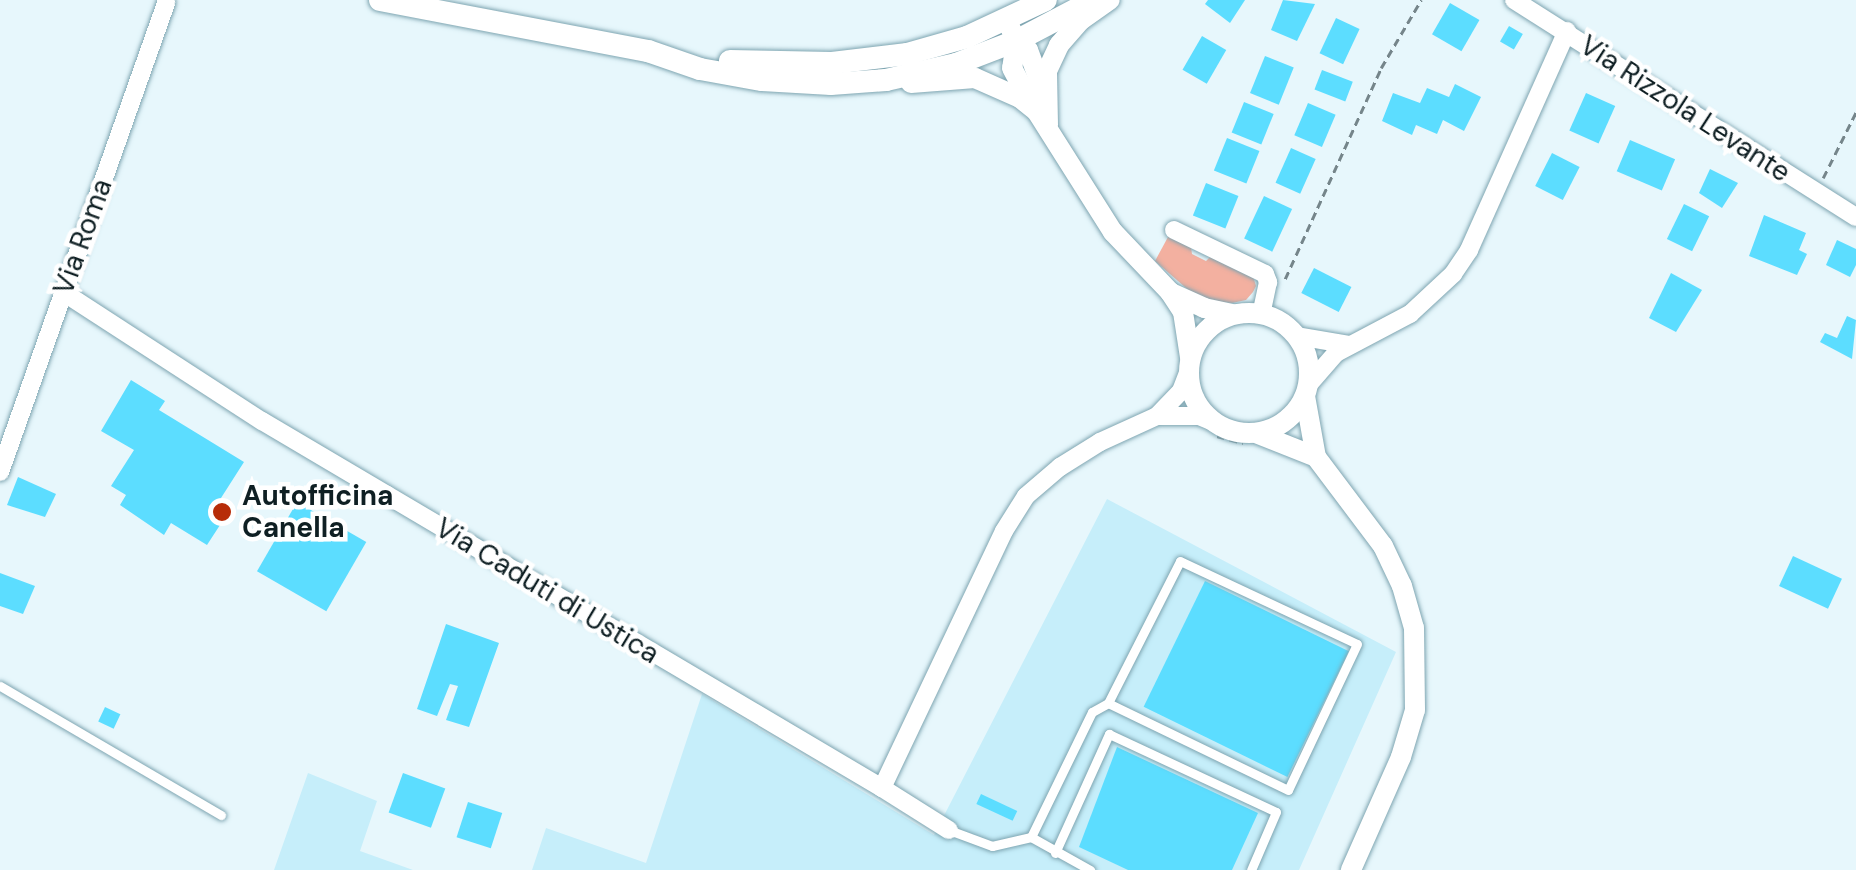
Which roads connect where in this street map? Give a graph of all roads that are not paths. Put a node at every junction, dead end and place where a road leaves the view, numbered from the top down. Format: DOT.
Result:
graph roads {
  1 [pos="380,0"];
  2 [pos="1046,0"];
  3 [pos="1094,0"];
  4 [pos="1110,0"];
  5 [pos="1514,0"];
  6 [pos="166,3"];
  7 [pos="1012,31"];
  8 [pos="1566,31"];
  9 [pos="667,56"];
  10 [pos="782,81"];
  11 [pos="1043,111"];
  12 [pos="1856,217"];
  13 [pos="1174,230"];
  14 [pos="63,292"];
  15 [pos="1170,292"];
  16 [pos="1236,314"];
  17 [pos="1261,314"];
  18 [pos="1296,336"];
  19 [pos="1350,345"];
  20 [pos="1189,366"];
  21 [pos="1307,390"];
  22 [pos="1157,416"];
  23 [pos="1212,421"];
  24 [pos="1248,439"];
  25 [pos="1316,457"];
  26 [pos="0,472"];
  27 [pos="0,686"];
  28 [pos="1108,704"];
  29 [pos="1080,738"];
  30 [pos="1103,749"];
  31 [pos="882,788"];
  32 [pos="220,815"];
  33 [pos="950,830"];
  34 [pos="1031,837"];
  35 [pos="1055,853"];
  36 [pos="1090,870"];
  37 [pos="1251,870"];
  38 [pos="1350,870"];
  1 -- 9 [label="main road"];
  2 -- 7 [label="main road"];
  3 -- 7 [label="main road"];
  4 -- 11 [label="street"];
  5 -- 8 [label="street, Via Rizzola Levante"];
  6 -- 14 [label="street, Via Roma"];
  7 -- 9 [label="main road"];
  7 -- 10 [label="main road"];
  7 -- 11 [label="street"];
  8 -- 12 [label="street, Via Rizzola Levante"];
  8 -- 19 [label="street"];
  9 -- 10 [label="main road"];
  10 -- 11 [label="street"];
  11 -- 15 [label="street"];
  13 -- 17 [label="street"];
  14 -- 26 [label="street, Via Roma"];
  14 -- 31 [label="street, Via Caduti di Ustica"];
  15 -- 16 [label="street"];
  15 -- 20 [label="street"];
  16 -- 17 [label="street"];
  16 -- 20 [label="street"];
  17 -- 18 [label="street"];
  18 -- 19 [label="street"];
  18 -- 21 [label="street"];
  19 -- 21 [label="street"];
  20 -- 22 [label="street"];
  20 -- 23 [label="street"];
  21 -- 24 [label="street"];
  21 -- 25 [label="street"];
  22 -- 23 [label="street"];
  22 -- 31 [label="street"];
  23 -- 24 [label="street"];
  24 -- 25 [label="street"];
  25 -- 38 [label="street"];
  27 -- 32 [label="lane"];
  28 -- 28 [label="lane"];
  28 -- 29 [label="lane"];
  29 -- 30 [label="lane"];
  29 -- 34 [label="lane"];
  30 -- 35 [label="lane"];
  30 -- 37 [label="lane"];
  31 -- 33 [label="street, Via Caduti di Ustica"];
  33 -- 34 [label="lane"];
  34 -- 35 [label="lane"];
  35 -- 36 [label="lane"];
}
